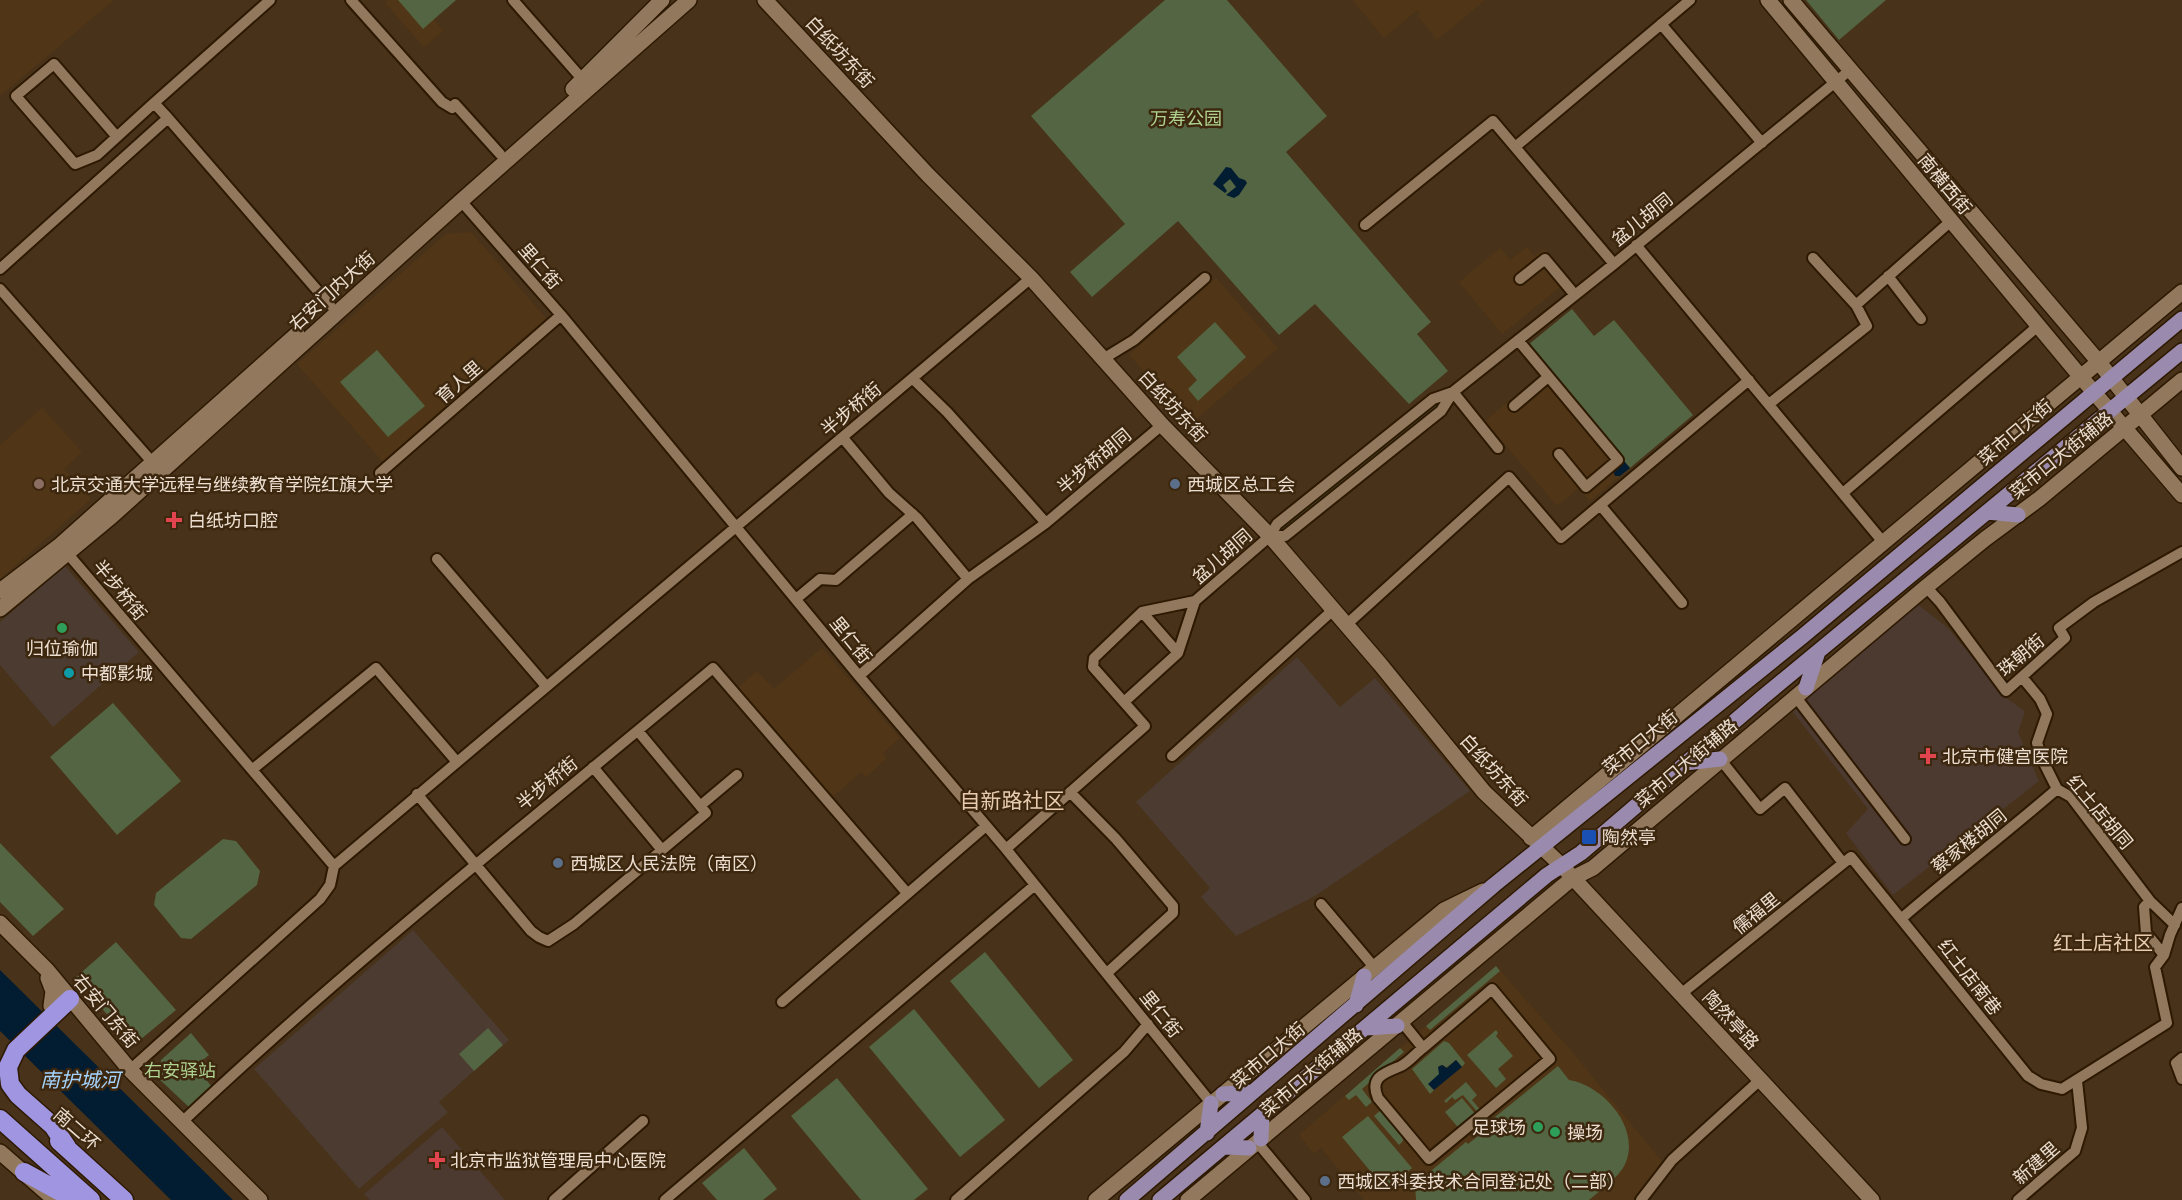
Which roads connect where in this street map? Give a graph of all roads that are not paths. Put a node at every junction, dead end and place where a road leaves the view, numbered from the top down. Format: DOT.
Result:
graph roads {
  1 [pos="270,0"];
  2 [pos="351,0"];
  3 [pos="513,0"];
  4 [pos="662,0"];
  5 [pos="689,0"];
  6 [pos="765,0"];
  7 [pos="1690,0"];
  8 [pos="1768,0"];
  9 [pos="1791,0"];
  10 [pos="1661,24"];
  11 [pos="1850,70"];
  12 [pos="583,80"];
  13 [pos="1834,82"];
  14 [pos="154,103"];
  15 [pos="168,118"];
  16 [pos="117,137"];
  17 [pos="1762,143"];
  18 [pos="1515,147"];
  19 [pos="500,154"];
  20 [pos="461,201"];
  21 [pos="1951,221"];
  22 [pos="1365,225"];
  23 [pos="1636,245"];
  24 [pos="1813,258"];
  25 [pos="1614,264"];
  26 [pos="0,269"];
  27 [pos="1888,276"];
  28 [pos="1031,278"];
  29 [pos="1205,278"];
  30 [pos="1520,279"];
  31 [pos="0,289"];
  32 [pos="2182,292"];
  33 [pos="1575,295"];
  34 [pos="1856,304"];
  35 [pos="330,305"];
  36 [pos="561,315"];
  37 [pos="1921,319"];
  38 [pos="2182,319"];
  39 [pos="2038,326"];
  40 [pos="1518,340"];
  41 [pos="2182,351"];
  42 [pos="1103,359"];
  43 [pos="2098,361"];
  44 [pos="2080,376"];
  45 [pos="1548,377"];
  46 [pos="2111,377"];
  47 [pos="913,379"];
  48 [pos="1749,380"];
  49 [pos="2182,380"];
  50 [pos="2094,392"];
  51 [pos="1453,393"];
  52 [pos="2125,398"];
  53 [pos="1769,404"];
  54 [pos="1514,406"];
  55 [pos="2110,411"];
  56 [pos="2139,416"];
  57 [pos="1162,425"];
  58 [pos="2125,428"];
  59 [pos="843,438"];
  60 [pos="1498,448"];
  61 [pos="1559,454"];
  62 [pos="153,463"];
  63 [pos="2182,468"];
  64 [pos="380,473"];
  65 [pos="1843,493"];
  66 [pos="2182,495"];
  67 [pos="1601,506"];
  68 [pos="1987,512"];
  69 [pos="913,514"];
  70 [pos="2018,515"];
  71 [pos="1046,523"];
  72 [pos="736,527"];
  73 [pos="1270,536"];
  74 [pos="1883,542"];
  75 [pos="2182,552"];
  76 [pos="68,554"];
  77 [pos="437,559"];
  78 [pos="968,579"];
  79 [pos="1926,586"];
  80 [pos="0,591"];
  81 [pos="796,599"];
  82 [pos="1195,601"];
  83 [pos="1682,603"];
  84 [pos="0,609"];
  85 [pos="1333,610"];
  86 [pos="1142,612"];
  87 [pos="1346,625"];
  88 [pos="1818,652"];
  89 [pos="1178,653"];
  90 [pos="859,676"];
  91 [pos="2022,677"];
  92 [pos="546,686"];
  93 [pos="1800,692"];
  94 [pos="1124,702"];
  95 [pos="638,731"];
  96 [pos="1172,756"];
  97 [pos="1720,759"];
  98 [pos="457,762"];
  99 [pos="1685,763"];
  100 [pos="593,767"];
  101 [pos="253,769"];
  102 [pos="737,776"];
  103 [pos="2057,789"];
  104 [pos="1070,792"];
  105 [pos="417,794"];
  106 [pos="700,806"];
  107 [pos="986,826"];
  108 [pos="1905,839"];
  109 [pos="1536,843"];
  110 [pos="1006,849"];
  111 [pos="662,850"];
  112 [pos="1847,860"];
  113 [pos="475,863"];
  114 [pos="334,866"];
  115 [pos="1562,866"];
  116 [pos="1573,878"];
  117 [pos="1035,885"];
  118 [pos="1494,885"];
  119 [pos="907,893"];
  120 [pos="2150,901"];
  121 [pos="1321,904"];
  122 [pos="2182,908"];
  123 [pos="1902,918"];
  124 [pos="0,923"];
  125 [pos="2175,925"];
  126 [pos="0,928"];
  127 [pos="2164,955"];
  128 [pos="1369,972"];
  129 [pos="1107,973"];
  130 [pos="1681,994"];
  131 [pos="67,996"];
  132 [pos="782,1002"];
  133 [pos="1356,1005"];
  134 [pos="52,1010"];
  135 [pos="1149,1024"];
  136 [pos="1399,1024"];
  137 [pos="1366,1028"];
  138 [pos="1423,1048"];
  139 [pos="5,1055"];
  140 [pos="2182,1058"];
  141 [pos="130,1070"];
  142 [pos="2182,1079"];
  143 [pos="1760,1080"];
  144 [pos="2077,1081"];
  145 [pos="0,1092"];
  146 [pos="1253,1092"];
  147 [pos="1217,1099"];
  148 [pos="1262,1115"];
  149 [pos="0,1119"];
  150 [pos="643,1121"];
  151 [pos="182,1122"];
  152 [pos="1207,1133"];
  153 [pos="1256,1143"];
  154 [pos="67,1147"];
  155 [pos="1224,1147"];
  156 [pos="0,1152"];
  157 [pos="24,1172"];
  158 [pos="55,1200"];
  159 [pos="75,1200"];
  160 [pos="91,1200"];
  161 [pos="124,1200"];
  162 [pos="260,1200"];
  163 [pos="554,1200"];
  164 [pos="665,1200"];
  165 [pos="956,1200"];
  166 [pos="1096,1200"];
  167 [pos="1127,1200"];
  168 [pos="1160,1200"];
  169 [pos="1188,1200"];
  170 [pos="1305,1200"];
  171 [pos="1641,1200"];
  172 [pos="1872,1200"];
  173 [pos="2018,1200"];
  1 -- 14 [label="street"];
  2 -- 19 [label="street"];
  3 -- 12 [label="street"];
  4 -- 12 [label="street, 右安门内大街"];
  5 -- 20 [label="street, 右安门内大街"];
  6 -- 28 [label="street, 白纸坊东街"];
  7 -- 10 [label="street"];
  8 -- 13 [label="street, 南横西街"];
  9 -- 11 [label="street, 南横西街"];
  10 -- 17 [label="street"];
  10 -- 18 [label="street"];
  11 -- 13 [label="street, 盆儿胡同"];
  11 -- 43 [label="street, 南横西街"];
  12 -- 19 [label="street, 右安门内大街"];
  13 -- 17 [label="street, 盆儿胡同"];
  13 -- 21 [label="street, 南横西街"];
  14 -- 15 [label="street"];
  14 -- 16 [label="street"];
  15 -- 26 [label="street"];
  15 -- 35 [label="street"];
  16 -- 16 [label="street"];
  17 -- 23 [label="street, 盆儿胡同"];
  18 -- 22 [label="street"];
  18 -- 25 [label="street"];
  19 -- 35 [label="street, 右安门内大街"];
  20 -- 36 [label="street, 里仁街"];
  20 -- 76 [label="street, 右安门内大街"];
  21 -- 27 [label="street"];
  21 -- 39 [label="street, 南横西街"];
  23 -- 25 [label="street, 盆儿胡同"];
  23 -- 48 [label="street"];
  24 -- 34 [label="street"];
  25 -- 33 [label="street, 盆儿胡同"];
  27 -- 34 [label="street"];
  27 -- 37 [label="street"];
  28 -- 42 [label="street, 白纸坊东街"];
  28 -- 47 [label="street, 半步桥街"];
  29 -- 42 [label="street"];
  30 -- 33 [label="street"];
  31 -- 62 [label="street"];
  32 -- 43 [label="street"];
  33 -- 40 [label="street, 盆儿胡同"];
  34 -- 53 [label="street"];
  35 -- 62 [label="street, 右安门内大街"];
  36 -- 64 [label="street, 育人里"];
  36 -- 72 [label="street, 里仁街"];
  38 -- 46 [label="main road, 菜市口大街"];
  39 -- 44 [label="street, 南横西街"];
  39 -- 65 [label="street"];
  40 -- 45 [label="street"];
  40 -- 51 [label="street, 盆儿胡同"];
  41 -- 52 [label="main road"];
  42 -- 57 [label="street, 白纸坊东街"];
  43 -- 44 [label="street"];
  43 -- 46 [label="street, 南横西街"];
  44 -- 50 [label="street, 南横西街"];
  44 -- 74 [label="street"];
  45 -- 54 [label="street"];
  45 -- 61 [label="street"];
  46 -- 50 [label="main road, 菜市口大街"];
  46 -- 52 [label="street, 南横西街"];
  47 -- 59 [label="street, 半步桥街"];
  47 -- 71 [label="street"];
  48 -- 53 [label="street"];
  48 -- 67 [label="street"];
  49 -- 56 [label="street, 菜市口大街辅路"];
  50 -- 55 [label="street, 南横西街"];
  50 -- 109 [label="main road, 菜市口大街"];
  51 -- 60 [label="street"];
  51 -- 73 [label="street, 盆儿胡同"];
  52 -- 55 [label="main road"];
  52 -- 56 [label="street, 南横西街"];
  53 -- 65 [label="street"];
  55 -- 58 [label="street, 南横西街"];
  55 -- 68 [label="main road"];
  56 -- 58 [label="street, 菜市口大街辅路"];
  56 -- 63 [label="street, 南横西街"];
  57 -- 71 [label="street, 半步桥胡同"];
  57 -- 73 [label="street, 白纸坊东街"];
  58 -- 66 [label="street, 南横西街"];
  58 -- 70 [label="street, 菜市口大街辅路"];
  59 -- 69 [label="street"];
  59 -- 72 [label="street, 半步桥街"];
  62 -- 80 [label="street, 右安门内大街"];
  65 -- 74 [label="street"];
  67 -- 83 [label="street"];
  67 -- 87 [label="street"];
  68 -- 70 [label="main road"];
  68 -- 88 [label="main road"];
  69 -- 78 [label="street"];
  69 -- 81 [label="street"];
  70 -- 79 [label="street, 菜市口大街辅路"];
  71 -- 78 [label="street, 半步桥胡同"];
  72 -- 81 [label="street, 里仁街"];
  72 -- 92 [label="street, 半步桥街"];
  73 -- 82 [label="street, 盆儿胡同"];
  73 -- 85 [label="street, 白纸坊东街"];
  74 -- 109 [label="street"];
  75 -- 91 [label="street, 珠朝街"];
  76 -- 84 [label="street, 右安门内大街"];
  76 -- 101 [label="street, 半步桥街"];
  77 -- 92 [label="street"];
  78 -- 90 [label="street, 半步桥胡同"];
  79 -- 91 [label="street, 珠朝街"];
  79 -- 93 [label="street, 菜市口大街辅路"];
  81 -- 90 [label="street, 里仁街"];
  82 -- 86 [label="street"];
  82 -- 89 [label="street"];
  85 -- 87 [label="street, 白纸坊东街"];
  85 -- 96 [label="street"];
  86 -- 89 [label="street"];
  86 -- 94 [label="street"];
  87 -- 109 [label="street, 白纸坊东街"];
  88 -- 93 [label="main road"];
  88 -- 99 [label="main road"];
  89 -- 94 [label="street"];
  90 -- 107 [label="street, 里仁街"];
  91 -- 103 [label="street, 红土店胡同"];
  92 -- 98 [label="street, 半步桥街"];
  93 -- 97 [label="street, 菜市口大街辅路"];
  93 -- 108 [label="street"];
  94 -- 104 [label="street"];
  95 -- 100 [label="street, 半步桥街"];
  95 -- 106 [label="street"];
  95 -- 119 [label="street, 半步桥街"];
  97 -- 99 [label="main road"];
  97 -- 112 [label="street, 红土店南巷"];
  97 -- 116 [label="street, 菜市口大街辅路"];
  98 -- 101 [label="street"];
  98 -- 105 [label="street, 半步桥街"];
  99 -- 115 [label="main road"];
  100 -- 111 [label="street"];
  100 -- 113 [label="street, 半步桥街"];
  101 -- 114 [label="street, 半步桥街"];
  102 -- 106 [label="street"];
  103 -- 120 [label="street, 红土店胡同"];
  103 -- 123 [label="street, 蔡家楼胡同"];
  104 -- 110 [label="street"];
  104 -- 129 [label="street"];
  105 -- 113 [label="street"];
  105 -- 114 [label="street, 半步桥街"];
  106 -- 111 [label="street"];
  107 -- 110 [label="street, 里仁街"];
  107 -- 119 [label="street"];
  109 -- 115 [label="street, 白纸坊东街"];
  109 -- 118 [label="main road, 菜市口大街"];
  110 -- 117 [label="street, 里仁街"];
  111 -- 113 [label="street"];
  112 -- 123 [label="street, 红土店南巷"];
  112 -- 130 [label="street, 儒福里"];
  113 -- 151 [label="street, 半步桥街"];
  114 -- 141 [label="street, 半步桥街"];
  115 -- 116 [label="street, 陶然亭路"];
  115 -- 137 [label="main road"];
  116 -- 130 [label="street, 陶然亭路"];
  116 -- 136 [label="street, 菜市口大街辅路"];
  117 -- 129 [label="street, 里仁街"];
  117 -- 164 [label="street"];
  118 -- 128 [label="street"];
  118 -- 133 [label="main road, 菜市口大街"];
  119 -- 132 [label="street"];
  120 -- 125 [label="street, 红土店胡同"];
  120 -- 127 [label="street"];
  121 -- 128 [label="street"];
  122 -- 125 [label="street"];
  123 -- 144 [label="street, 红土店南巷"];
  124 -- 131 [label="street, 右安门东街"];
  125 -- 127 [label="street"];
  126 -- 134 [label="street"];
  127 -- 144 [label="street"];
  128 -- 133 [label="main road"];
  128 -- 147 [label="street"];
  129 -- 135 [label="street, 里仁街"];
  130 -- 143 [label="street, 陶然亭路"];
  131 -- 134 [label="highway"];
  131 -- 141 [label="street, 右安门东街"];
  133 -- 146 [label="main road, 菜市口大街"];
  134 -- 139 [label="highway"];
  135 -- 147 [label="street, 里仁街"];
  135 -- 165 [label="street"];
  136 -- 137 [label="main road"];
  136 -- 138 [label="street"];
  136 -- 153 [label="street, 菜市口大街辅路"];
  137 -- 148 [label="main road"];
  138 -- 138 [label="street"];
  139 -- 154 [label="highway"];
  140 -- 142 [label="street"];
  141 -- 151 [label="street, 右安门东街"];
  143 -- 171 [label="street"];
  143 -- 172 [label="street, 陶然亭路"];
  144 -- 173 [label="street, 新建里"];
  145 -- 154 [label="highway, 南二环"];
  146 -- 147 [label="main road"];
  146 -- 152 [label="main road, 菜市口大街"];
  147 -- 152 [label="main road"];
  147 -- 166 [label="street"];
  148 -- 153 [label="main road"];
  148 -- 155 [label="main road"];
  149 -- 160 [label="highway"];
  150 -- 163 [label="street"];
  151 -- 162 [label="street, 右安门东街"];
  152 -- 167 [label="main road, 菜市口大街"];
  153 -- 155 [label="main road"];
  153 -- 169 [label="street, 菜市口大街辅路"];
  153 -- 170 [label="street"];
  154 -- 161 [label="highway, 南二环"];
  155 -- 168 [label="main road"];
  156 -- 157 [label="street"];
  157 -- 158 [label="street"];
  157 -- 159 [label="highway"];
}
